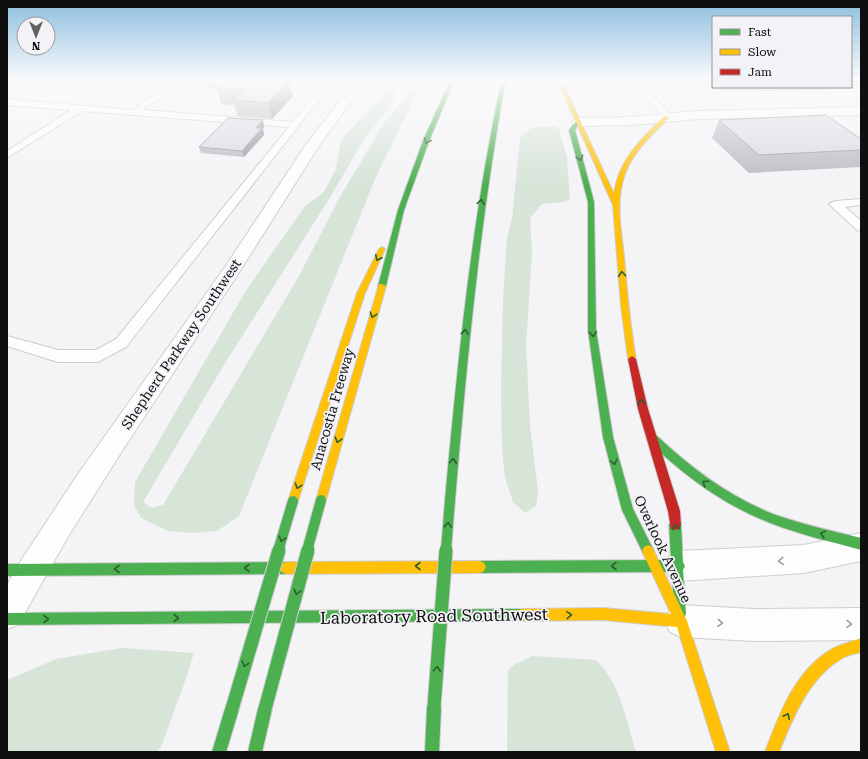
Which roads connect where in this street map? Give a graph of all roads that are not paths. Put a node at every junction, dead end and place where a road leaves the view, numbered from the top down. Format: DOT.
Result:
graph roads {
  1 [pos="70,114"];
  2 [pos="165,114"];
  3 [pos="304,114"];
  4 [pos="336,114"];
  5 [pos="438,114"];
  6 [pos="497,114"];
  7 [pos="574,114"];
  8 [pos="665,114"];
  9 [pos="750,114"];
  10 [pos="667,117"];
  11 [pos="577,122"];
  12 [pos="296,125"];
  13 [pos="7,155"];
  14 [pos="861,202"];
  15 [pos="616,205"];
  16 [pos="401,210"];
  17 [pos="861,226"];
  18 [pos="7,341"];
  19 [pos="651,438"];
  20 [pos="861,544"];
  21 [pos="861,547"];
  22 [pos="666,566"];
  23 [pos="19,569"];
  24 [pos="7,614"];
  25 [pos="7,619"];
  26 [pos="681,621"];
  27 [pos="861,624"];
  28 [pos="861,645"];
  29 [pos="219,752"];
  30 [pos="255,752"];
  31 [pos="432,752"];
  32 [pos="723,752"];
  33 [pos="772,752"];
  1 -- 13 [label="lane"];
  2 -- 12 [label="lane"];
  3 -- 12 [label="lane"];
  4 -- 23 [label="street, Shepherd Parkway Southwest"];
  5 -- 16 [label="main road, Anacostia Freeway, one-way"];
  31 -- 6 [label="main road, one-way, bridge"];
  7 -- 11 [label="main road"];
  8 -- 10 [label="lane"];
  9 -- 10 [label="street"];
  10 -- 11 [label="street"];
  10 -- 15 [label="main road"];
  11 -- 15 [label="main road"];
  11 -- 22 [label="main road, Overlook Avenue, one-way"];
  12 -- 18 [label="lane"];
  14 -- 17 [label="lane"];
  19 -- 15 [label="main road, Overlook Avenue, one-way"];
  16 -- 29 [label="main road, one-way, bridge"];
  16 -- 30 [label="main road, Anacostia Freeway, one-way, bridge"];
  20 -- 19 [label="main road, one-way"];
  22 -- 19 [label="main road, Overlook Avenue, one-way"];
  21 -- 22 [label="street, one-way"];
  22 -- 23 [label="main road, one-way"];
  22 -- 26 [label="main road, Overlook Avenue"];
  22 -- 26 [label="main road, Overlook Avenue"];
  23 -- 24 [label="street, Shepherd Parkway Southwest"];
  25 -- 26 [label="main road, Laboratory Road Southwest, one-way"];
  26 -- 27 [label="street, Laboratory Road Southwest, one-way"];
  26 -- 32 [label="main road"];
  33 -- 28 [label="main road, one-way"];
}
